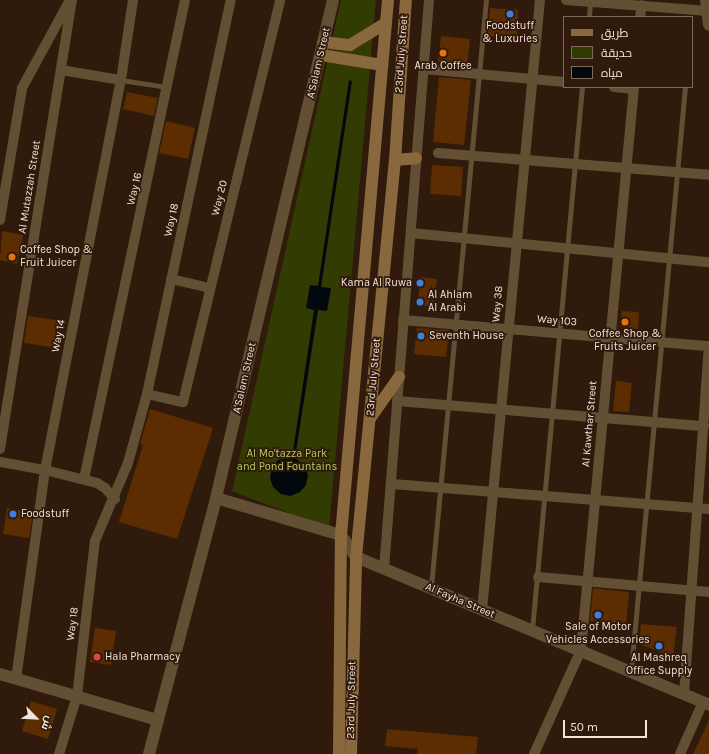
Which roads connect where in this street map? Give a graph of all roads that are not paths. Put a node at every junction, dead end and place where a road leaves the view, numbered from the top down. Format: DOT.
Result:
graph roads {
  1 [pos="71,0"];
  2 [pos="133,0"];
  3 [pos="185,0"];
  4 [pos="231,0"];
  5 [pos="280,0"];
  6 [pos="333,0"];
  7 [pos="388,0"];
  8 [pos="406,0"];
  9 [pos="429,0"];
  10 [pos="486,0"];
  11 [pos="540,0"];
  12 [pos="566,0"];
  13 [pos="590,2"];
  14 [pos="642,5"];
  15 [pos="707,7"];
  16 [pos="692,12"];
  17 [pos="589,16"];
  18 [pos="640,16"];
  19 [pos="386,23"];
  20 [pos="709,25"];
  21 [pos="324,42"];
  22 [pos="321,55"];
  23 [pos="382,65"];
  24 [pos="424,69"];
  25 [pos="61,70"];
  26 [pos="479,74"];
  27 [pos="531,79"];
  28 [pos="121,80"];
  29 [pos="563,82"];
  30 [pos="168,88"];
  31 [pos="582,88"];
  32 [pos="634,88"];
  33 [pos="685,88"];
  34 [pos="438,153"];
  35 [pos="471,156"];
  36 [pos="416,158"];
  37 [pos="394,160"];
  38 [pos="523,160"];
  39 [pos="575,164"];
  40 [pos="626,168"];
  41 [pos="677,172"];
  42 [pos="709,175"];
  43 [pos="0,220"];
  44 [pos="411,233"];
  45 [pos="464,238"];
  46 [pos="516,244"];
  47 [pos="567,248"];
  48 [pos="618,254"];
  49 [pos="669,259"];
  50 [pos="709,262"];
  51 [pos="172,279"];
  52 [pos="210,288"];
  53 [pos="403,320"];
  54 [pos="455,324"];
  55 [pos="508,328"];
  56 [pos="559,333"];
  57 [pos="610,337"];
  58 [pos="661,342"];
  59 [pos="709,346"];
  60 [pos="399,377"];
  61 [pos="5,387"];
  62 [pos="147,394"];
  63 [pos="397,401"];
  64 [pos="448,405"];
  65 [pos="500,410"];
  66 [pos="552,414"];
  67 [pos="370,418"];
  68 [pos="603,418"];
  69 [pos="654,421"];
  70 [pos="704,426"];
  71 [pos="0,449"];
  72 [pos="0,462"];
  73 [pos="45,470"];
  74 [pos="84,479"];
  75 [pos="392,484"];
  76 [pos="440,488"];
  77 [pos="493,492"];
  78 [pos="544,496"];
  79 [pos="216,498"];
  80 [pos="115,499"];
  81 [pos="595,500"];
  82 [pos="646,504"];
  83 [pos="698,509"];
  84 [pos="709,510"];
  85 [pos="341,535"];
  86 [pos="356,557"];
  87 [pos="384,568"];
  88 [pos="538,577"];
  89 [pos="587,581"];
  90 [pos="639,585"];
  91 [pos="431,588"];
  92 [pos="693,590"];
  93 [pos="709,592"];
  94 [pos="482,610"];
  95 [pos="531,630"];
  96 [pos="581,650"];
  97 [pos="631,670"];
  98 [pos="0,674"];
  99 [pos="16,679"];
  100 [pos="684,694"];
  101 [pos="77,696"];
  102 [pos="706,704"];
  103 [pos="157,720"];
  104 [pos="59,754"];
  105 [pos="149,754"];
  106 [pos="339,754"];
  107 [pos="351,754"];
  108 [pos="534,754"];
  109 [pos="680,754"];
  1 -- 25 [label="street, Al Mutazzah Street"];
  1 -- 43 [label="street"];
  2 -- 28 [label="street, Way 14"];
  3 -- 30 [label="street, Way 16"];
  4 -- 51 [label="street, Way 18"];
  5 -- 52 [label="street, Way 20"];
  6 -- 21 [label="street, A'Salam Street"];
  7 -- 19 [label="main road, 23rd July Street"];
  8 -- 37 [label="main road, 23rd July Street"];
  9 -- 24 [label="street"];
  10 -- 26 [label="lane"];
  11 -- 27 [label="street, Way 38"];
  12 -- 13 [label="street"];
  13 -- 14 [label="street"];
  13 -- 17 [label="lane"];
  14 -- 16 [label="street"];
  14 -- 18 [label="street"];
  15 -- 16 [label="street"];
  15 -- 20 [label="street"];
  19 -- 21 [label="main road"];
  19 -- 23 [label="main road, 23rd July Street"];
  21 -- 22 [label="street, A'Salam Street"];
  22 -- 23 [label="main road"];
  22 -- 79 [label="street, A'Salam Street"];
  23 -- 85 [label="main road, 23rd July Street"];
  24 -- 26 [label="street"];
  24 -- 36 [label="street"];
  25 -- 28 [label="street"];
  25 -- 61 [label="street, Al Mutazzah Street"];
  26 -- 27 [label="street"];
  26 -- 35 [label="lane"];
  27 -- 29 [label="street"];
  27 -- 38 [label="street, Way 38"];
  28 -- 30 [label="lane"];
  28 -- 73 [label="street, Way 14"];
  30 -- 74 [label="street, Way 16"];
  31 -- 39 [label="lane"];
  32 -- 40 [label="street, Al Kawthar Street"];
  33 -- 41 [label="lane"];
  34 -- 35 [label="street"];
  35 -- 38 [label="street"];
  35 -- 45 [label="lane"];
  36 -- 37 [label="main road"];
  36 -- 44 [label="street"];
  37 -- 67 [label="main road, 23rd July Street"];
  38 -- 39 [label="street"];
  38 -- 46 [label="street, Way 38"];
  39 -- 40 [label="street"];
  39 -- 47 [label="lane"];
  40 -- 41 [label="street"];
  40 -- 48 [label="street, Al Kawthar Street"];
  41 -- 42 [label="street"];
  41 -- 49 [label="lane"];
  44 -- 45 [label="street"];
  44 -- 53 [label="street"];
  45 -- 46 [label="street"];
  45 -- 54 [label="lane"];
  46 -- 47 [label="street"];
  46 -- 55 [label="street, Way 38"];
  47 -- 48 [label="street"];
  47 -- 56 [label="lane"];
  48 -- 49 [label="street"];
  48 -- 57 [label="street, Al Kawthar Street"];
  49 -- 50 [label="street"];
  49 -- 58 [label="lane"];
  51 -- 52 [label="street"];
  51 -- 62 [label="street, Way 18"];
  52 -- 62 [label="street, Way 20"];
  53 -- 54 [label="street, Way 103"];
  53 -- 60 [label="street"];
  54 -- 55 [label="street, Way 103"];
  54 -- 64 [label="lane"];
  55 -- 56 [label="street, Way 103"];
  55 -- 65 [label="street, Way 38"];
  56 -- 57 [label="street, Way 103"];
  56 -- 66 [label="lane"];
  57 -- 58 [label="street, Way 103"];
  57 -- 68 [label="street, Al Kawthar Street"];
  58 -- 59 [label="street, Way 103"];
  58 -- 69 [label="lane"];
  59 -- 70 [label="street"];
  60 -- 63 [label="street"];
  60 -- 67 [label="main road"];
  61 -- 71 [label="street, Al Mutazzah Street"];
  62 -- 80 [label="street, Way 18"];
  63 -- 64 [label="street"];
  63 -- 75 [label="street"];
  64 -- 65 [label="street"];
  64 -- 76 [label="lane"];
  65 -- 66 [label="street"];
  65 -- 77 [label="street, Way 38"];
  66 -- 68 [label="street"];
  66 -- 78 [label="lane"];
  67 -- 86 [label="main road, 23rd July Street"];
  68 -- 69 [label="street"];
  68 -- 81 [label="street, Al Kawthar Street"];
  69 -- 70 [label="street"];
  69 -- 82 [label="lane"];
  70 -- 83 [label="street"];
  72 -- 73 [label="street"];
  73 -- 74 [label="street"];
  73 -- 99 [label="street, Way 14"];
  74 -- 80 [label="street"];
  75 -- 76 [label="street"];
  75 -- 87 [label="street"];
  76 -- 77 [label="street"];
  76 -- 91 [label="lane"];
  77 -- 78 [label="street"];
  77 -- 94 [label="street, Way 38"];
  78 -- 81 [label="street"];
  78 -- 88 [label="lane"];
  79 -- 85 [label="street"];
  79 -- 103 [label="street, A'Salam Street"];
  80 -- 101 [label="street, Way 18"];
  81 -- 82 [label="street"];
  81 -- 89 [label="street, Al Kawthar Street"];
  82 -- 83 [label="street"];
  82 -- 90 [label="lane"];
  83 -- 84 [label="street"];
  83 -- 92 [label="street"];
  85 -- 86 [label="street"];
  85 -- 106 [label="main road, 23rd July Street"];
  86 -- 87 [label="street, Al Fayha Street"];
  86 -- 107 [label="main road, 23rd July Street"];
  87 -- 91 [label="street, Al Fayha Street"];
  88 -- 89 [label="street"];
  88 -- 95 [label="lane"];
  89 -- 90 [label="street"];
  89 -- 96 [label="street, Al Kawthar Street"];
  90 -- 92 [label="street"];
  90 -- 97 [label="lane"];
  91 -- 94 [label="street, Al Fayha Street"];
  92 -- 93 [label="street"];
  92 -- 100 [label="street"];
  94 -- 95 [label="street, Al Fayha Street"];
  95 -- 96 [label="street, Al Fayha Street"];
  96 -- 97 [label="street, Al Fayha Street"];
  96 -- 108 [label="street, Al Kawthar Street"];
  97 -- 100 [label="street, Al Fayha Street"];
  98 -- 99 [label="street"];
  99 -- 101 [label="street"];
  100 -- 102 [label="street, Al Fayha Street"];
  101 -- 103 [label="street"];
  101 -- 104 [label="street, Way 18"];
  102 -- 109 [label="street"];
  103 -- 105 [label="street, A'Salam Street"];
}
